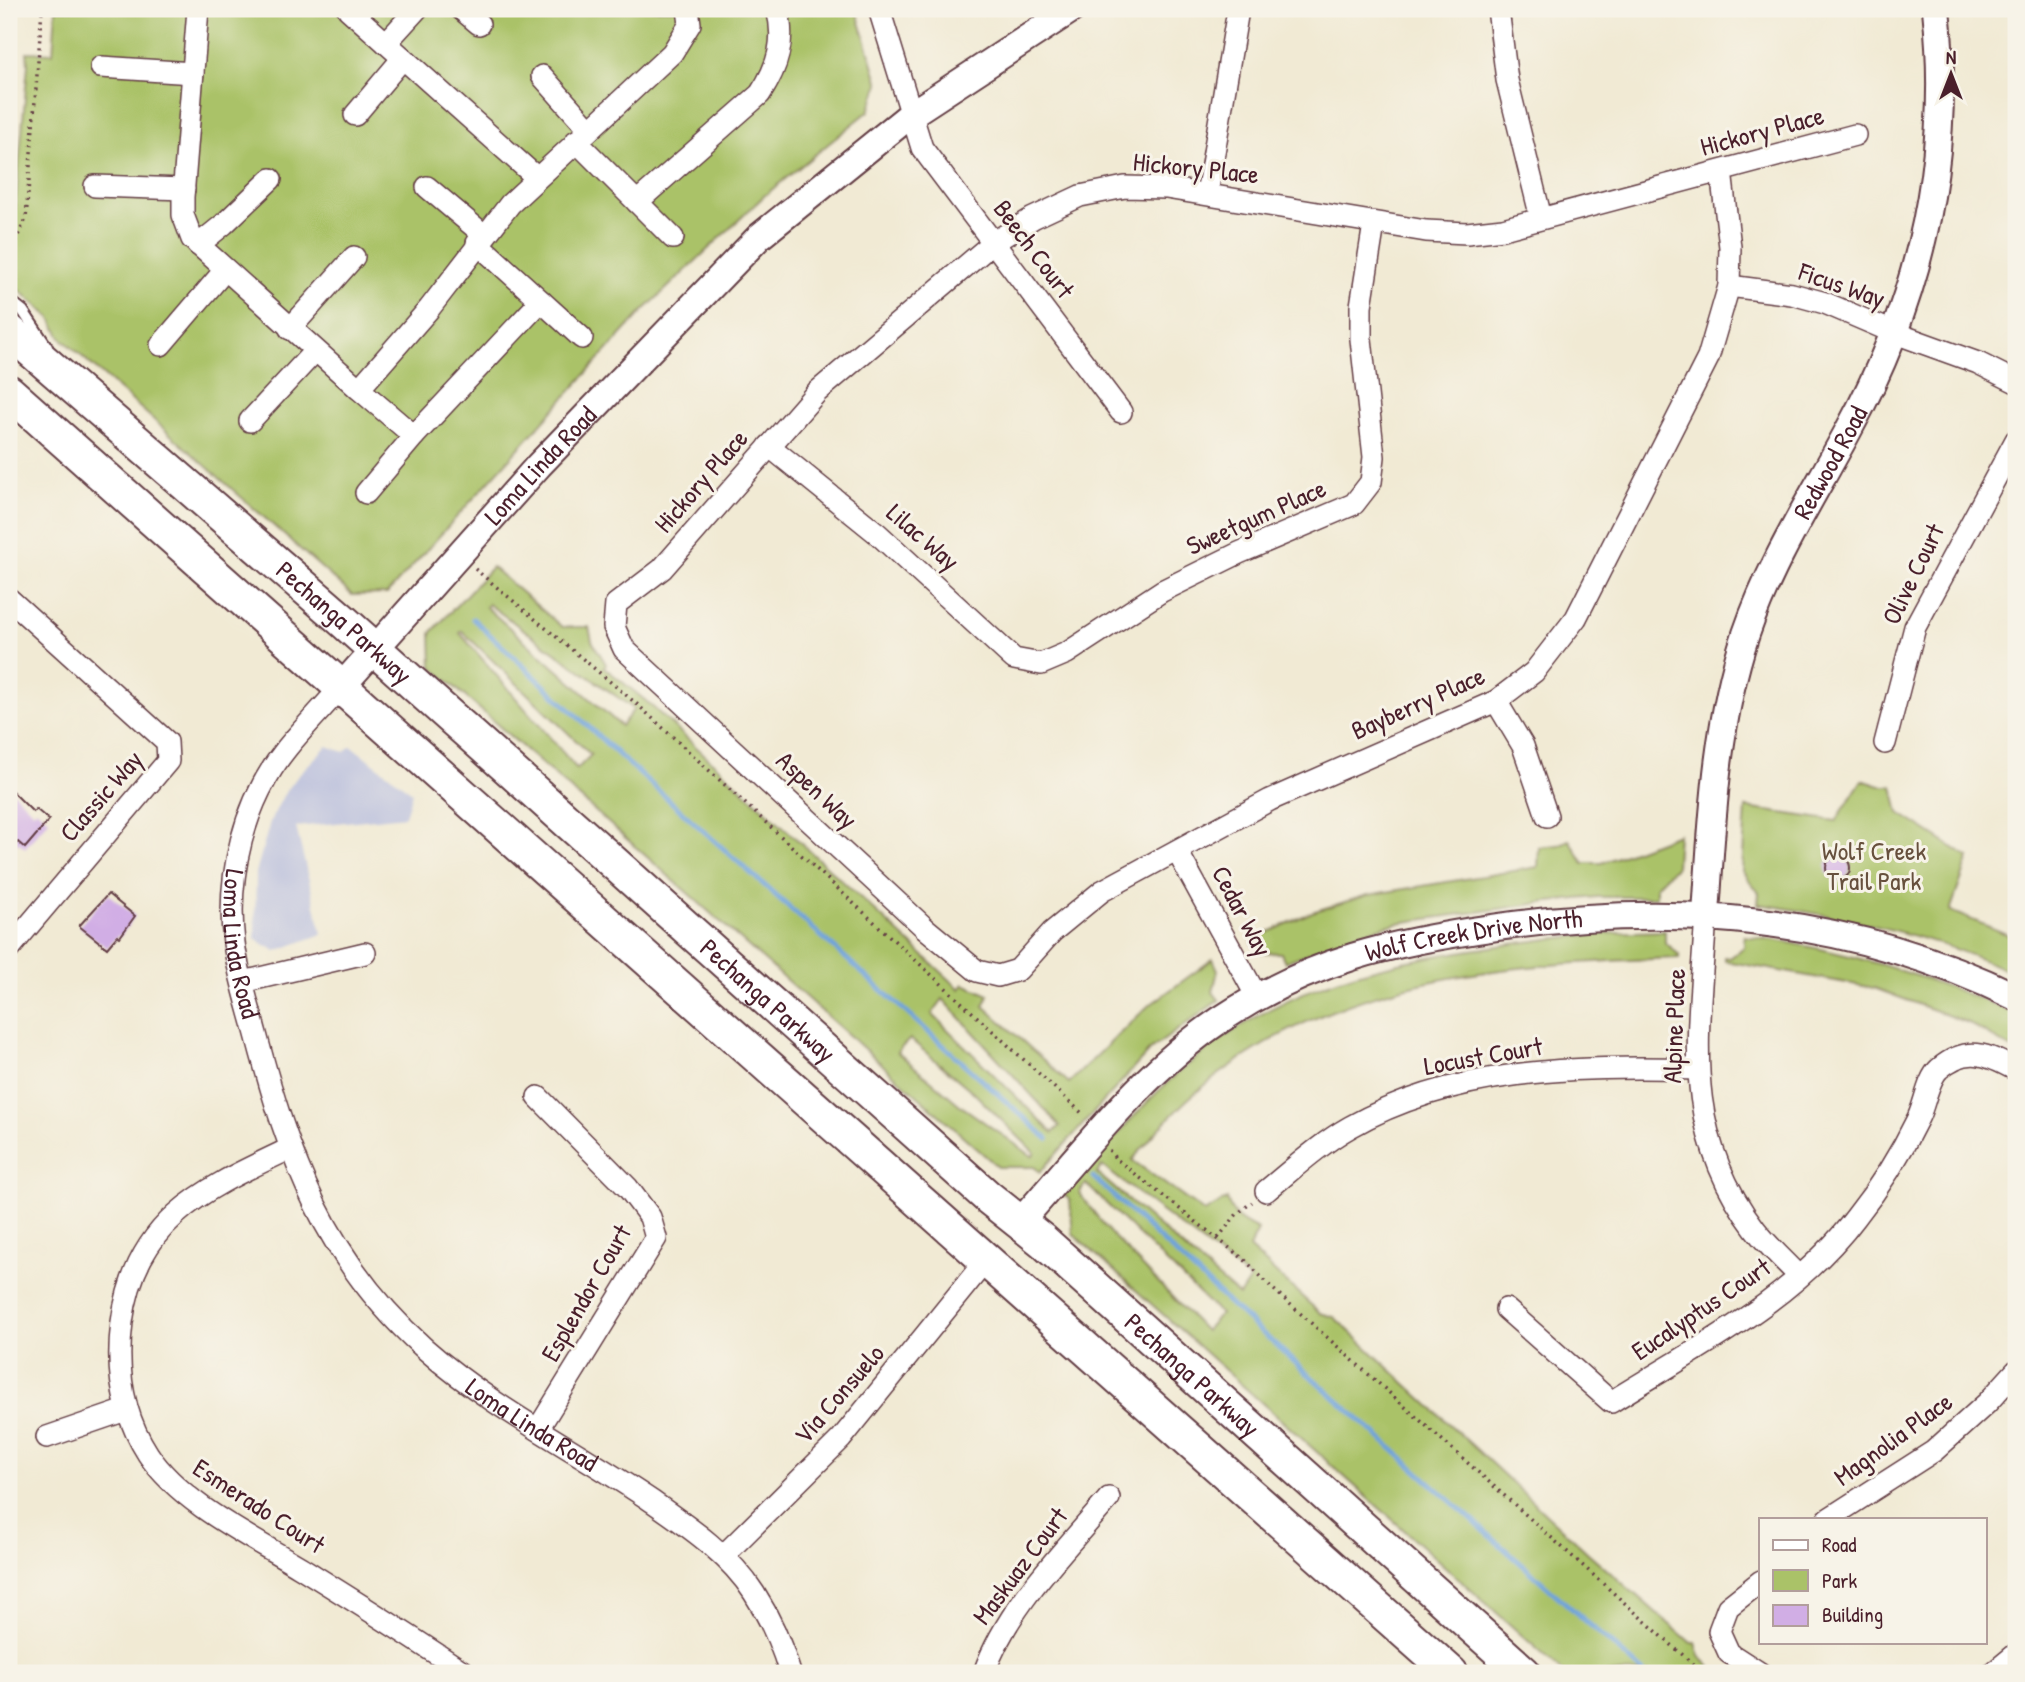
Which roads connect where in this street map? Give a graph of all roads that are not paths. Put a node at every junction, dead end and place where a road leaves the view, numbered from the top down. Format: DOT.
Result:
graph roads {
  1 [pos="198,9"];
  2 [pos="348,9"];
  3 [pos="417,9"];
  4 [pos="461,9"];
  5 [pos="688,9"];
  6 [pos="777,9"];
  7 [pos="879,9"];
  8 [pos="1072,9"];
  9 [pos="1498,9"];
  10 [pos="1936,9"];
  11 [pos="1238,10"];
  12 [pos="479,24"];
  13 [pos="386,43"];
  14 [pos="403,58"];
  15 [pos="102,67"];
  16 [pos="194,73"];
  17 [pos="542,76"];
  18 [pos="355,115"];
  19 [pos="911,115"];
  20 [pos="582,135"];
  21 [pos="1855,135"];
  22 [pos="1720,171"];
  23 [pos="536,177"];
  24 [pos="271,179"];
  25 [pos="94,186"];
  26 [pos="426,187"];
  27 [pos="184,189"];
  28 [pos="1207,194"];
  29 [pos="637,202"];
  30 [pos="1541,218"];
  31 [pos="1374,224"];
  32 [pos="673,238"];
  33 [pos="481,239"];
  34 [pos="995,242"];
  35 [pos="198,245"];
  36 [pos="354,257"];
  37 [pos="225,270"];
  38 [pos="1728,286"];
  39 [pos="9,300"];
  40 [pos="541,301"];
  41 [pos="290,329"];
  42 [pos="9,331"];
  43 [pos="1895,333"];
  44 [pos="582,338"];
  45 [pos="161,345"];
  46 [pos="315,351"];
  47 [pos="65,380"];
  48 [pos="2016,382"];
  49 [pos="359,388"];
  50 [pos="9,392"];
  51 [pos="1121,412"];
  52 [pos="250,421"];
  53 [pos="414,436"];
  54 [pos="2016,440"];
  55 [pos="769,446"];
  56 [pos="366,493"];
  57 [pos="9,599"];
  58 [pos="614,627"];
  59 [pos="375,649"];
  60 [pos="1041,664"];
  61 [pos="341,687"];
  62 [pos="1496,701"];
  63 [pos="1885,743"];
  64 [pos="1547,816"];
  65 [pos="1177,851"];
  66 [pos="1706,915"];
  67 [pos="9,949"];
  68 [pos="365,953"];
  69 [pos="998,976"];
  70 [pos="243,982"];
  71 [pos="1257,997"];
  72 [pos="2016,997"];
  73 [pos="1697,1069"];
  74 [pos="2016,1070"];
  75 [pos="538,1097"];
  76 [pos="289,1149"];
  77 [pos="1265,1191"];
  78 [pos="1020,1222"];
  79 [pos="987,1259"];
  80 [pos="1799,1276"];
  81 [pos="1506,1309"];
  82 [pos="2016,1371"];
  83 [pos="125,1410"];
  84 [pos="538,1429"];
  85 [pos="47,1437"];
  86 [pos="1109,1498"];
  87 [pos="1830,1518"];
  88 [pos="723,1556"];
  89 [pos="1759,1583"];
  90 [pos="2016,1654"];
  91 [pos="465,1673"];
  92 [pos="790,1673"];
  93 [pos="984,1673"];
  94 [pos="1451,1673"];
  95 [pos="1524,1673"];
  96 [pos="1760,1673"];
  97 [pos="1993,1673"];
  1 -- 16 [label="street"];
  2 -- 13 [label="street"];
  3 -- 13 [label="street"];
  4 -- 12 [label="street"];
  5 -- 20 [label="street"];
  6 -- 29 [label="street"];
  7 -- 19 [label="street, Beech Court"];
  8 -- 19 [label="street, Loma Linda Road"];
  9 -- 30 [label="street"];
  10 -- 43 [label="street, Redwood Road"];
  11 -- 28 [label="street"];
  13 -- 14 [label="street"];
  14 -- 18 [label="street"];
  14 -- 23 [label="street"];
  15 -- 16 [label="street"];
  16 -- 27 [label="street"];
  17 -- 20 [label="street"];
  19 -- 34 [label="street, Beech Court"];
  19 -- 59 [label="street, Loma Linda Road"];
  20 -- 23 [label="street"];
  20 -- 29 [label="street"];
  21 -- 22 [label="street, Hickory Place"];
  22 -- 30 [label="street, Hickory Place"];
  22 -- 38 [label="street, Bayberry Place"];
  23 -- 33 [label="street"];
  24 -- 35 [label="street"];
  25 -- 27 [label="street"];
  26 -- 33 [label="street"];
  27 -- 35 [label="street"];
  28 -- 31 [label="street, Hickory Place"];
  28 -- 34 [label="street, Hickory Place"];
  29 -- 32 [label="street"];
  30 -- 31 [label="street, Hickory Place"];
  31 -- 60 [label="street, Sweetgum Place"];
  33 -- 40 [label="street"];
  33 -- 49 [label="street"];
  34 -- 51 [label="street, Beech Court"];
  34 -- 55 [label="street, Hickory Place"];
  35 -- 37 [label="street"];
  36 -- 41 [label="street"];
  37 -- 41 [label="street"];
  37 -- 45 [label="street"];
  38 -- 43 [label="street, Ficus Way"];
  38 -- 62 [label="street, Bayberry Place"];
  39 -- 47 [label="lane"];
  40 -- 44 [label="street"];
  40 -- 53 [label="street"];
  41 -- 46 [label="street"];
  42 -- 47 [label="main road, Pechanga Parkway"];
  43 -- 48 [label="street, Ficus Way"];
  43 -- 66 [label="street, Redwood Road"];
  46 -- 49 [label="street"];
  46 -- 52 [label="street"];
  47 -- 59 [label="main road, Pechanga Parkway"];
  49 -- 53 [label="street"];
  50 -- 61 [label="main road, Pechanga Parkway"];
  53 -- 56 [label="street"];
  54 -- 63 [label="street, Olive Court"];
  55 -- 58 [label="street, Hickory Place"];
  55 -- 60 [label="street, Lilac Way"];
  57 -- 67 [label="street, Classic Way"];
  58 -- 69 [label="street, Aspen Way"];
  59 -- 61 [label="street, Loma Linda Road"];
  59 -- 78 [label="main road, Pechanga Parkway"];
  61 -- 70 [label="street, Loma Linda Road"];
  61 -- 79 [label="main road, Pechanga Parkway"];
  62 -- 64 [label="street"];
  62 -- 65 [label="street, Bayberry Place"];
  65 -- 69 [label="street, Bayberry Place"];
  65 -- 71 [label="street, Cedar Way"];
  66 -- 71 [label="street, Wolf Creek Drive North"];
  66 -- 72 [label="street, Wolf Creek Drive North"];
  66 -- 73 [label="street, Alpine Place"];
  68 -- 70 [label="street"];
  70 -- 76 [label="street, Loma Linda Road"];
  71 -- 78 [label="street, Wolf Creek Drive North"];
  73 -- 77 [label="street, Locust Court"];
  73 -- 80 [label="street, Alpine Place"];
  74 -- 80 [label="street, Eucalyptus Court"];
  75 -- 84 [label="street, Esplendor Court"];
  76 -- 83 [label="street, Esmerado Court"];
  76 -- 84 [label="street, Loma Linda Road"];
  78 -- 79 [label="main road"];
  78 -- 95 [label="main road, Pechanga Parkway"];
  79 -- 88 [label="street, Via Consuelo"];
  79 -- 94 [label="main road, Pechanga Parkway"];
  80 -- 81 [label="street, Eucalyptus Court"];
  82 -- 87 [label="street, Magnolia Place"];
  83 -- 85 [label="street"];
  83 -- 91 [label="street, Esmerado Court"];
  84 -- 88 [label="street, Loma Linda Road"];
  86 -- 93 [label="street, Maskuaz Court"];
  88 -- 92 [label="street, Loma Linda Road"];
  89 -- 96 [label="street"];
  90 -- 97 [label="street"];
}
